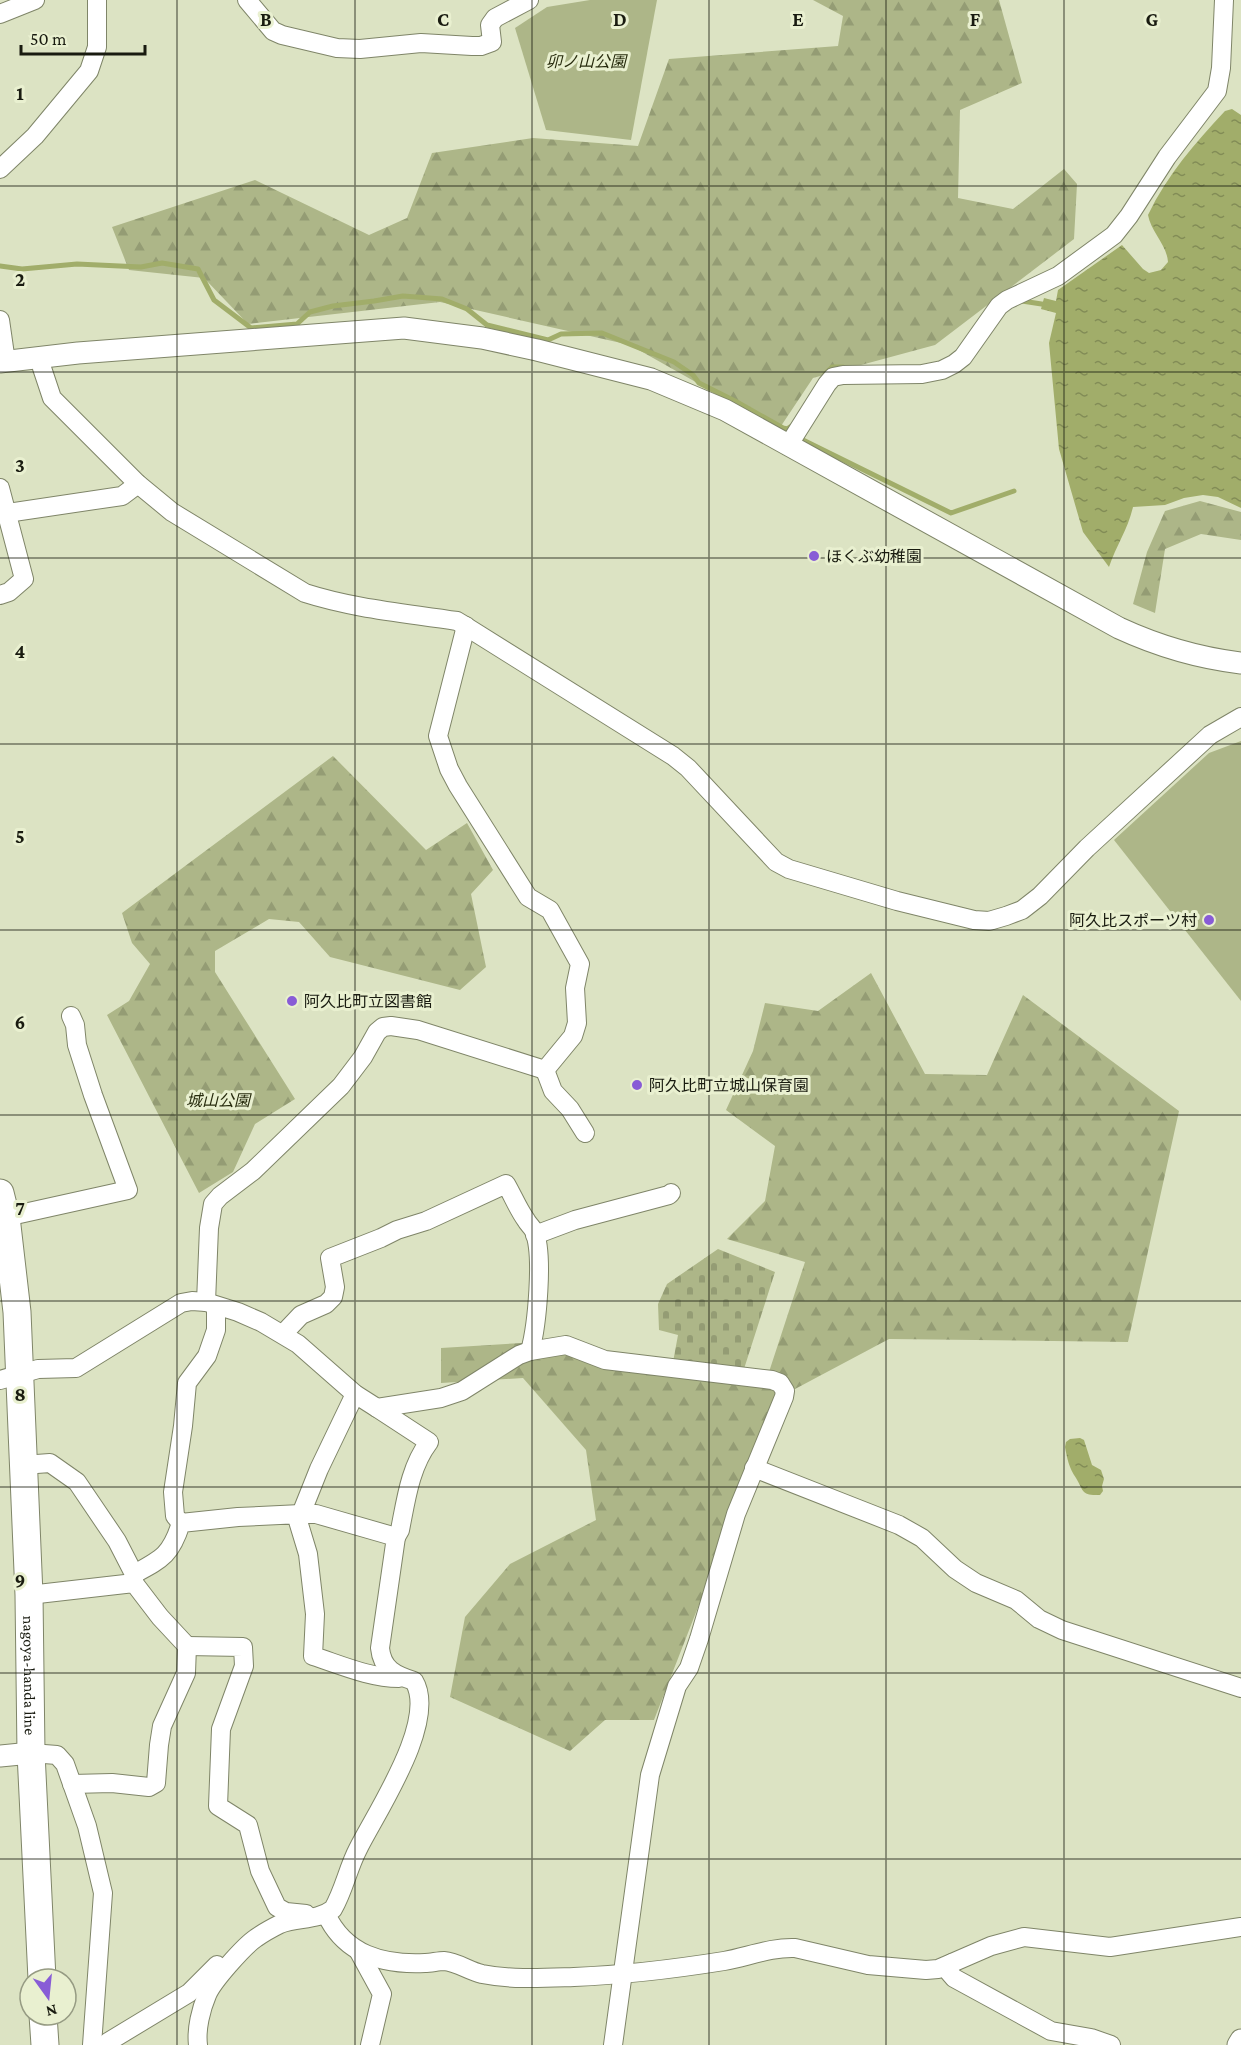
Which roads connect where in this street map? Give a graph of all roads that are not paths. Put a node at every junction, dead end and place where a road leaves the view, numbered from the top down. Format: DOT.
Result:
graph roads {
  1 [pos="35,0"];
  2 [pos="97,0"];
  3 [pos="247,0"];
  4 [pos="529,0"];
  5 [pos="1224,0"];
  6 [pos="0,14"];
  7 [pos="0,169"];
  8 [pos="0,320"];
  9 [pos="42,358"];
  10 [pos="3,362"];
  11 [pos="788,446"];
  12 [pos="138,484"];
  13 [pos="0,488"];
  14 [pos="3,513"];
  15 [pos="0,595"];
  16 [pos="466,626"];
  17 [pos="1241,663"];
  18 [pos="1241,717"];
  19 [pos="71,1016"];
  20 [pos="544,1070"];
  21 [pos="585,1134"];
  22 [pos="671,1193"];
  23 [pos="3,1205"];
  24 [pos="535,1235"];
  25 [pos="211,1304"];
  26 [pos="9,1313"];
  27 [pos="283,1334"];
  28 [pos="530,1351"];
  29 [pos="10,1377"];
  30 [pos="355,1394"];
  31 [pos="377,1408"];
  32 [pos="23,1465"];
  33 [pos="754,1468"];
  34 [pos="301,1514"];
  35 [pos="181,1523"];
  36 [pos="396,1537"];
  37 [pos="134,1579"];
  38 [pos="29,1595"];
  39 [pos="187,1646"];
  40 [pos="404,1678"];
  41 [pos="1241,1688"];
  42 [pos="31,1754"];
  43 [pos="0,1756"];
  44 [pos="72,1784"];
  45 [pos="323,1915"];
  46 [pos="1241,1927"];
  47 [pos="255,1938"];
  48 [pos="359,1952"];
  49 [pos="952,1963"];
  50 [pos="41,1967"];
  51 [pos="623,1973"];
  52 [pos="44,2027"];
  53 [pos="1241,2040"];
  54 [pos="45,2045"];
  55 [pos="92,2045"];
  56 [pos="107,2045"];
  57 [pos="198,2045"];
  58 [pos="370,2045"];
  59 [pos="613,2045"];
  60 [pos="1112,2045"];
  61 [pos="1238,2045"];
  1 -- 6 [label="street"];
  2 -- 7 [label="street"];
  3 -- 4 [label="street"];
  5 -- 11 [label="street"];
  8 -- 10 [label="street"];
  9 -- 10 [label="street"];
  9 -- 11 [label="street"];
  9 -- 12 [label="street"];
  11 -- 17 [label="street"];
  12 -- 14 [label="street"];
  12 -- 16 [label="street"];
  13 -- 14 [label="street"];
  14 -- 15 [label="street"];
  16 -- 18 [label="street"];
  16 -- 20 [label="street"];
  19 -- 23 [label="street"];
  20 -- 21 [label="street"];
  20 -- 25 [label="street"];
  22 -- 24 [label="street"];
  23 -- 26 [label="main road, nagoya-handa line"];
  24 -- 27 [label="street"];
  24 -- 28 [label="street"];
  25 -- 27 [label="street"];
  25 -- 29 [label="street"];
  25 -- 35 [label="street"];
  26 -- 29 [label="main road, nagoya-handa line"];
  27 -- 30 [label="street"];
  28 -- 31 [label="street"];
  28 -- 33 [label="street"];
  29 -- 32 [label="main road, nagoya-handa line"];
  30 -- 31 [label="street"];
  30 -- 34 [label="street"];
  31 -- 36 [label="street"];
  32 -- 37 [label="street"];
  32 -- 38 [label="main road, nagoya-handa line"];
  33 -- 41 [label="street"];
  33 -- 51 [label="street"];
  34 -- 35 [label="street"];
  34 -- 36 [label="street"];
  34 -- 40 [label="street"];
  35 -- 37 [label="street"];
  36 -- 40 [label="street"];
  37 -- 38 [label="street"];
  37 -- 39 [label="street"];
  38 -- 42 [label="main road, nagoya-handa line"];
  39 -- 44 [label="street"];
  39 -- 45 [label="street"];
  40 -- 45 [label="street"];
  42 -- 43 [label="street"];
  42 -- 44 [label="street"];
  42 -- 50 [label="main road, nagoya-handa line"];
  44 -- 55 [label="street"];
  45 -- 47 [label="street"];
  45 -- 48 [label="street"];
  46 -- 49 [label="street"];
  47 -- 56 [label="street"];
  47 -- 57 [label="street"];
  48 -- 51 [label="street"];
  48 -- 58 [label="street"];
  49 -- 51 [label="street"];
  49 -- 60 [label="street"];
  51 -- 59 [label="street"];
  52 -- 54 [label="main road"];
  53 -- 61 [label="street"];
}
